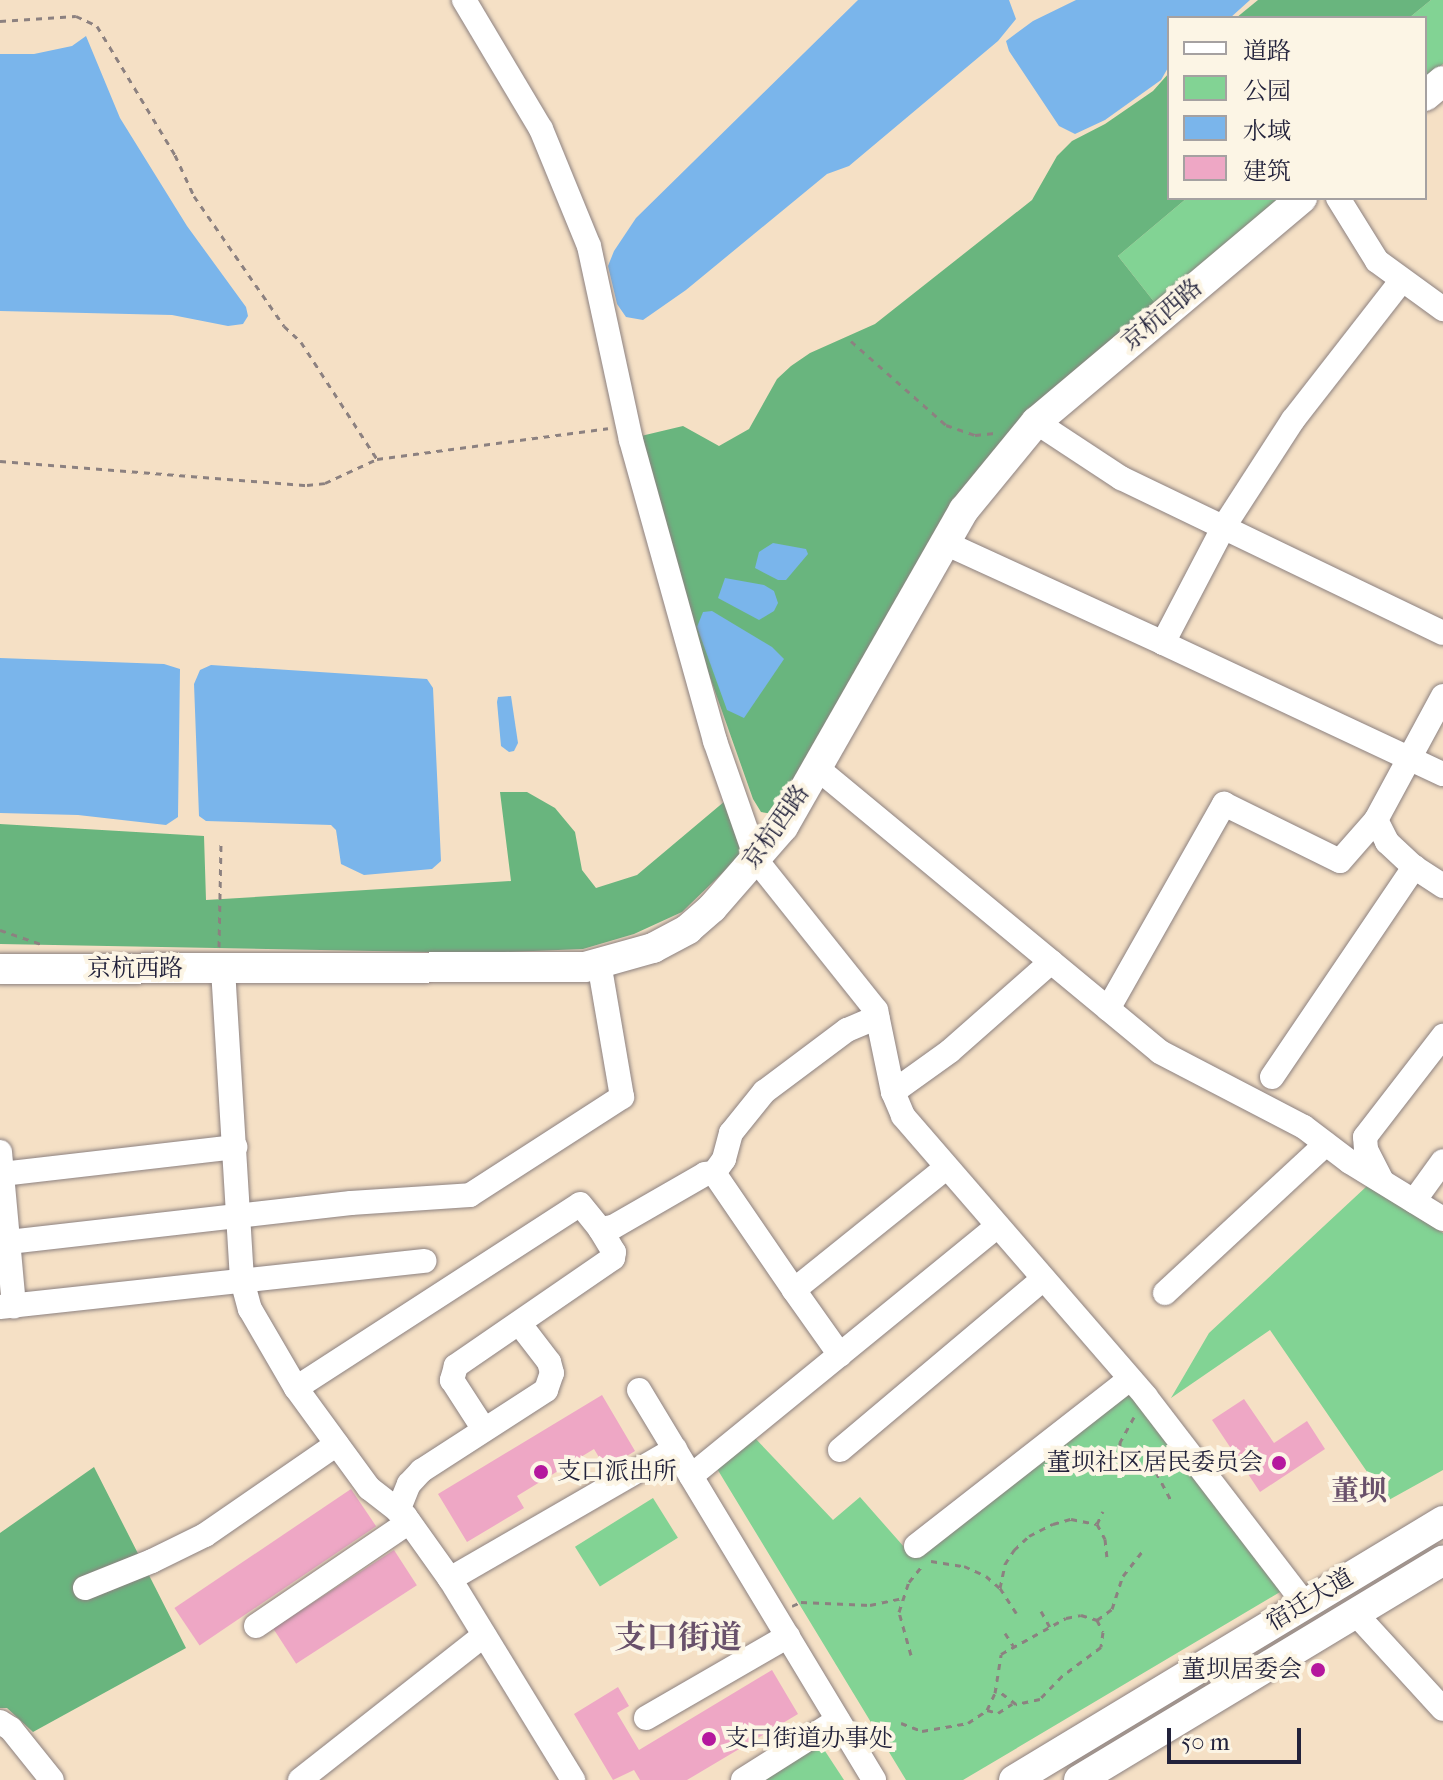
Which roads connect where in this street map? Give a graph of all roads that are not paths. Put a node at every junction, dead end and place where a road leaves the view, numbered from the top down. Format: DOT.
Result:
graph roads {
  1 [pos="464,0"];
  2 [pos="1443,81"];
  3 [pos="1427,94"];
  4 [pos="1300,200"];
  5 [pos="1339,200"];
  6 [pos="1402,280"];
  7 [pos="1443,309"];
  8 [pos="1031,428"];
  9 [pos="1223,528"];
  10 [pos="945,543"];
  11 [pos="1443,633"];
  12 [pos="1163,643"];
  13 [pos="1443,696"];
  14 [pos="1410,757"];
  15 [pos="817,768"];
  16 [pos="1443,774"];
  17 [pos="1376,820"];
  18 [pos="757,861"];
  19 [pos="1414,867"];
  20 [pos="1443,886"];
  21 [pos="1051,962"];
  22 [pos="599,963"];
  23 [pos="0,969"];
  24 [pos="217,969"];
  25 [pos="1108,1009"];
  26 [pos="877,1017"];
  27 [pos="1443,1036"];
  28 [pos="1272,1077"];
  29 [pos="893,1092"];
  30 [pos="1326,1144"];
  31 [pos="235,1147"];
  32 [pos="1443,1161"];
  33 [pos="1,1163"];
  34 [pos="946,1168"];
  35 [pos="714,1173"];
  36 [pos="1382,1181"];
  37 [pos="1414,1201"];
  38 [pos="238,1215"];
  39 [pos="1443,1219"];
  40 [pos="996,1227"];
  41 [pos="600,1229"];
  42 [pos="3,1243"];
  43 [pos="425,1261"];
  44 [pos="242,1280"];
  45 [pos="1042,1280"];
  46 [pos="794,1290"];
  47 [pos="1165,1293"];
  48 [pos="7,1306"];
  49 [pos="519,1323"];
  50 [pos="840,1355"];
  51 [pos="296,1388"];
  52 [pos="1138,1388"];
  53 [pos="639,1390"];
  54 [pos="483,1428"];
  55 [pos="337,1444"];
  56 [pos="675,1449"];
  57 [pos="840,1450"];
  58 [pos="691,1476"];
  59 [pos="404,1516"];
  60 [pos="1443,1521"];
  61 [pos="916,1546"];
  62 [pos="1443,1560"];
  63 [pos="450,1579"];
  64 [pos="85,1588"];
  65 [pos="1305,1604"];
  66 [pos="1355,1613"];
  67 [pos="256,1626"];
  68 [pos="484,1635"];
  69 [pos="788,1636"];
  70 [pos="1443,1709"];
  71 [pos="646,1718"];
  72 [pos="838,1720"];
  73 [pos="0,1722"];
  74 [pos="52,1780"];
  75 [pos="300,1780"];
  76 [pos="573,1780"];
  77 [pos="743,1780"];
  78 [pos="874,1780"];
  79 [pos="1014,1780"];
  80 [pos="1079,1780"];
  1 -- 18 [label="street"];
  2 -- 3 [label="main road"];
  4 -- 8 [label="main road, 京杭西路"];
  5 -- 6 [label="street"];
  6 -- 7 [label="street"];
  6 -- 9 [label="street"];
  8 -- 9 [label="street"];
  8 -- 10 [label="main road, 京杭西路"];
  9 -- 11 [label="street"];
  9 -- 12 [label="street"];
  10 -- 12 [label="street"];
  10 -- 15 [label="main road, 京杭西路"];
  12 -- 14 [label="street"];
  13 -- 14 [label="street"];
  14 -- 16 [label="street"];
  14 -- 17 [label="street"];
  15 -- 18 [label="main road, 京杭西路"];
  15 -- 21 [label="street"];
  17 -- 19 [label="street"];
  17 -- 25 [label="street"];
  18 -- 22 [label="main road, 京杭西路"];
  18 -- 26 [label="street"];
  19 -- 20 [label="street"];
  19 -- 28 [label="street"];
  21 -- 25 [label="street"];
  21 -- 29 [label="street"];
  22 -- 24 [label="main road, 京杭西路"];
  22 -- 38 [label="street"];
  23 -- 24 [label="main road, 京杭西路"];
  24 -- 31 [label="street"];
  25 -- 30 [label="street"];
  26 -- 29 [label="street"];
  26 -- 35 [label="street"];
  27 -- 36 [label="street"];
  29 -- 34 [label="street"];
  30 -- 36 [label="street"];
  30 -- 47 [label="street"];
  31 -- 33 [label="street"];
  31 -- 38 [label="street"];
  32 -- 37 [label="street"];
  33 -- 42 [label="street"];
  34 -- 40 [label="street"];
  34 -- 46 [label="street"];
  35 -- 41 [label="street"];
  35 -- 46 [label="street"];
  36 -- 37 [label="street"];
  37 -- 39 [label="street"];
  38 -- 42 [label="street"];
  38 -- 44 [label="street"];
  40 -- 45 [label="street"];
  40 -- 50 [label="street"];
  41 -- 49 [label="street"];
  41 -- 51 [label="street"];
  42 -- 48 [label="street"];
  43 -- 44 [label="street"];
  44 -- 48 [label="street"];
  44 -- 51 [label="street"];
  45 -- 52 [label="street"];
  45 -- 57 [label="street"];
  46 -- 50 [label="street"];
  49 -- 54 [label="street"];
  49 -- 54 [label="street"];
  50 -- 58 [label="street"];
  51 -- 55 [label="street"];
  52 -- 61 [label="street"];
  52 -- 65 [label="street"];
  53 -- 56 [label="street"];
  54 -- 59 [label="street"];
  55 -- 59 [label="street"];
  55 -- 64 [label="street"];
  56 -- 58 [label="street"];
  56 -- 63 [label="street"];
  58 -- 69 [label="street"];
  59 -- 63 [label="street"];
  59 -- 67 [label="street"];
  60 -- 65 [label="main road, 宿迁大道"];
  62 -- 66 [label="main road, 宿迁大道"];
  63 -- 68 [label="street"];
  65 -- 79 [label="main road, 宿迁大道"];
  66 -- 70 [label="street"];
  66 -- 80 [label="main road, 宿迁大道"];
  68 -- 75 [label="street"];
  68 -- 76 [label="street"];
  69 -- 71 [label="street"];
  69 -- 72 [label="street"];
  72 -- 77 [label="street"];
  72 -- 78 [label="street"];
  73 -- 74 [label="street"];
}
